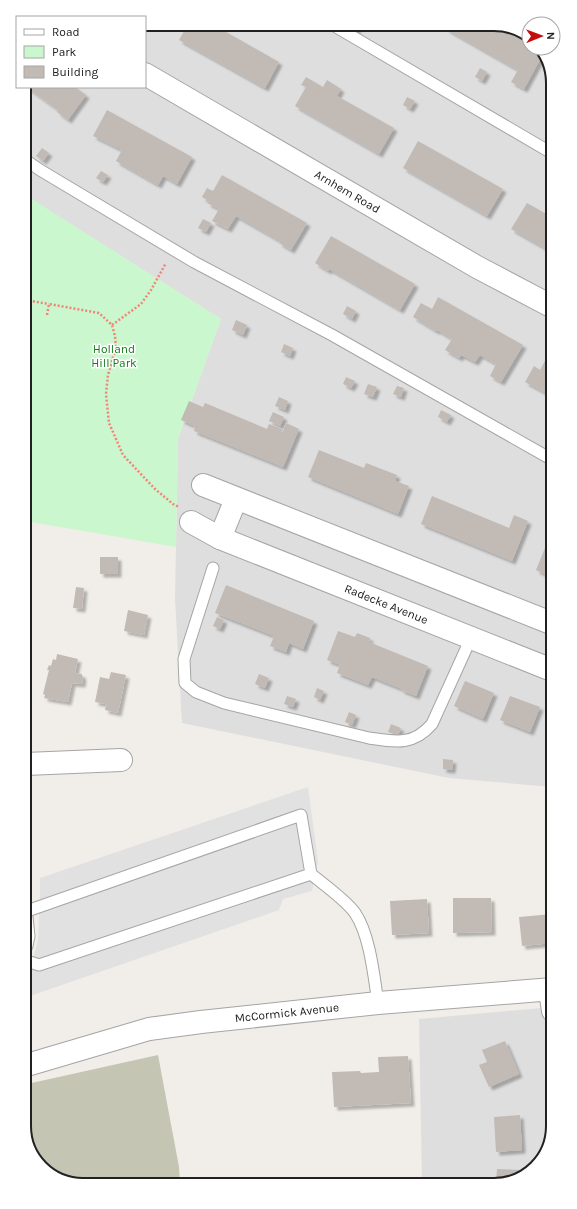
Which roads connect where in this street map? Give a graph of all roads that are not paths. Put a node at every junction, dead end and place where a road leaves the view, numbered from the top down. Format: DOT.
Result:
graph roads {
  1 [pos="344,31"];
  2 [pos="146,75"];
  3 [pos="546,150"];
  4 [pos="31,164"];
  5 [pos="546,304"];
  6 [pos="546,456"];
  7 [pos="203,485"];
  8 [pos="236,499"];
  9 [pos="188,516"];
  10 [pos="220,538"];
  11 [pos="213,568"];
  12 [pos="546,621"];
  13 [pos="471,638"];
  14 [pos="546,668"];
  15 [pos="121,760"];
  16 [pos="31,764"];
  17 [pos="311,874"];
  18 [pos="31,909"];
  19 [pos="31,962"];
  20 [pos="546,989"];
  21 [pos="378,1003"];
  22 [pos="31,1064"];
  1 -- 3 [label="lane"];
  2 -- 5 [label="street, Arnhem Road"];
  4 -- 6 [label="lane"];
  7 -- 8 [label="street"];
  8 -- 10 [label="street"];
  8 -- 12 [label="street"];
  9 -- 10 [label="street, Radecke Avenue"];
  10 -- 13 [label="street, Radecke Avenue"];
  11 -- 13 [label="lane"];
  13 -- 14 [label="street, Radecke Avenue"];
  15 -- 16 [label="street"];
  17 -- 18 [label="lane"];
  17 -- 19 [label="lane"];
  17 -- 21 [label="lane"];
  20 -- 21 [label="street, McCormick Avenue"];
  21 -- 22 [label="street, McCormick Avenue"];
}
